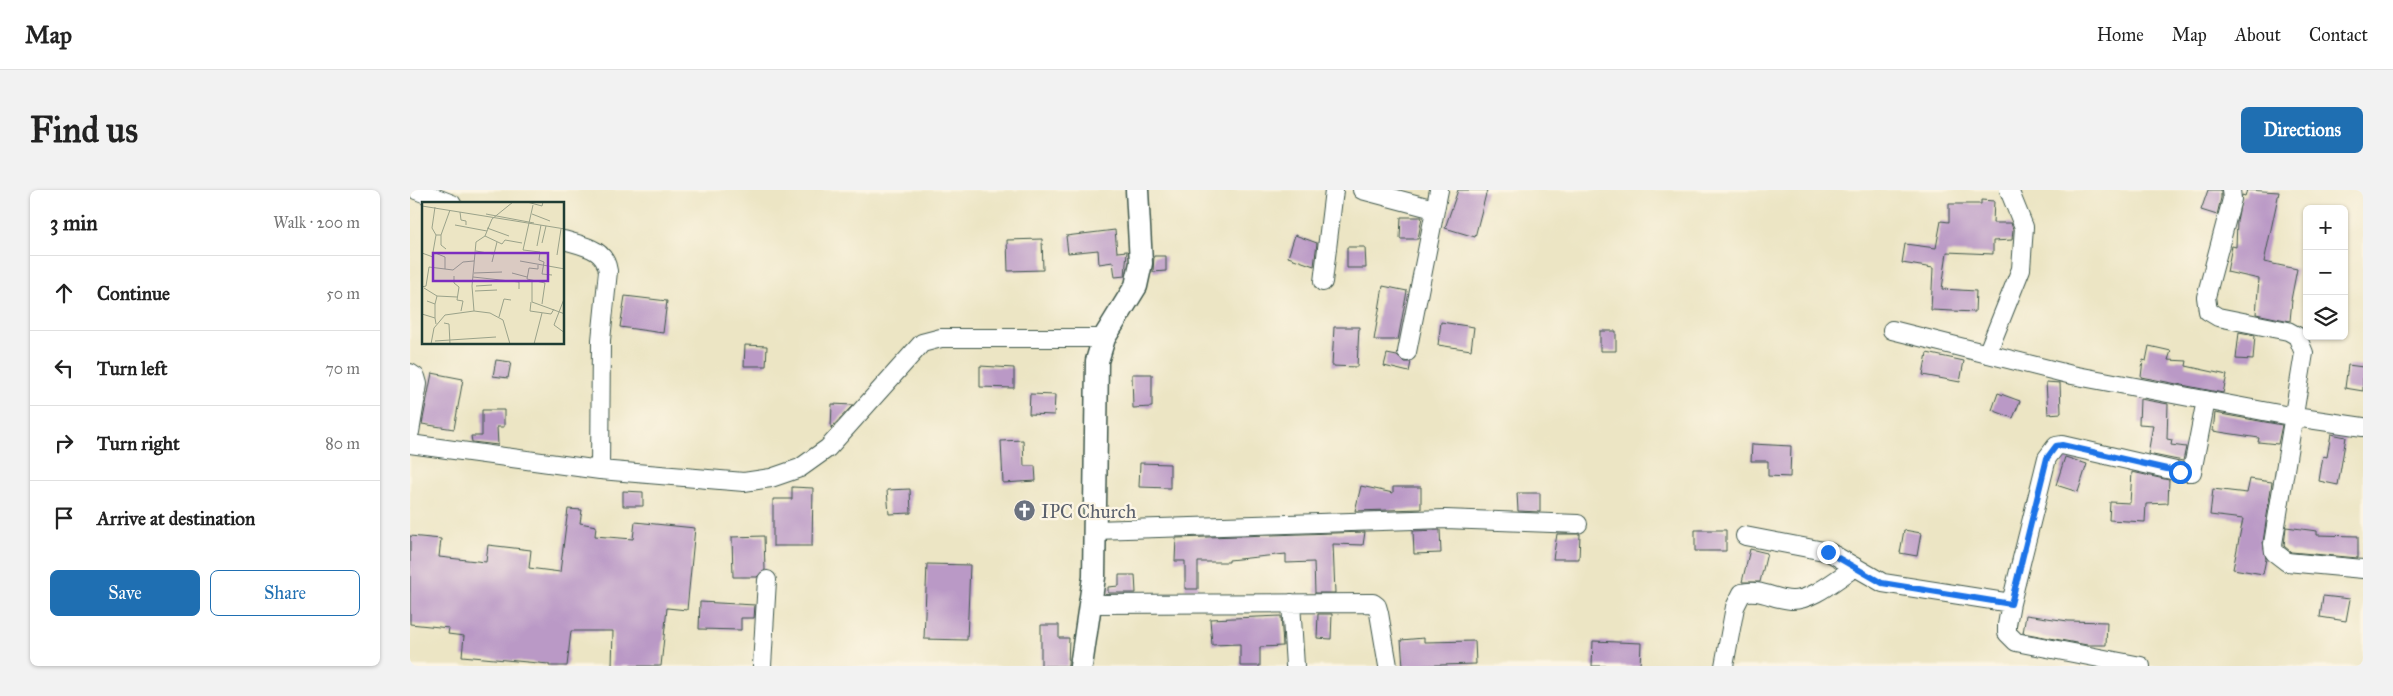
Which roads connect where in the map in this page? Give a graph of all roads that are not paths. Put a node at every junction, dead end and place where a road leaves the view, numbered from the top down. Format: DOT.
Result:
graph roads {
  1 [pos="416,190"];
  2 [pos="1137,190"];
  3 [pos="1334,190"];
  4 [pos="1362,190"];
  5 [pos="1438,190"];
  6 [pos="2009,190"];
  7 [pos="2230,190"];
  8 [pos="447,202"];
  9 [pos="1434,209"];
  10 [pos="565,240"];
  11 [pos="1323,282"];
  12 [pos="1892,330"];
  13 [pos="1104,338"];
  14 [pos="1407,352"];
  15 [pos="1987,354"];
  16 [pos="410,373"];
  17 [pos="2206,400"];
  18 [pos="2295,418"];
  19 [pos="2363,427"];
  20 [pos="410,432"];
  21 [pos="410,444"];
  22 [pos="600,470"];
  23 [pos="1578,524"];
  24 [pos="1095,530"];
  25 [pos="1745,536"];
  26 [pos="1854,568"];
  27 [pos="2363,569"];
  28 [pos="767,580"];
  29 [pos="1090,604"];
  30 [pos="1291,604"];
  31 [pos="2011,604"];
  32 [pos="2090,661"];
  33 [pos="762,666"];
  34 [pos="1081,666"];
  35 [pos="1295,666"];
  36 [pos="1388,666"];
  37 [pos="1724,666"];
  38 [pos="2141,666"];
  1 -- 8 [label="street"];
  2 -- 13 [label="street"];
  3 -- 11 [label="street"];
  4 -- 9 [label="street"];
  5 -- 9 [label="street"];
  6 -- 15 [label="street"];
  7 -- 18 [label="street"];
  9 -- 14 [label="street"];
  10 -- 22 [label="street"];
  12 -- 15 [label="street"];
  13 -- 22 [label="street"];
  13 -- 24 [label="street"];
  15 -- 17 [label="street"];
  16 -- 20 [label="street"];
  17 -- 18 [label="street"];
  17 -- 31 [label="street"];
  18 -- 19 [label="street"];
  18 -- 27 [label="street"];
  21 -- 22 [label="street"];
  23 -- 24 [label="street"];
  24 -- 29 [label="street"];
  25 -- 26 [label="street"];
  26 -- 31 [label="street"];
  26 -- 37 [label="street"];
  28 -- 33 [label="street"];
  29 -- 30 [label="street"];
  29 -- 34 [label="street"];
  30 -- 35 [label="street"];
  30 -- 36 [label="street"];
  31 -- 32 [label="street"];
  32 -- 38 [label="street"];
}
